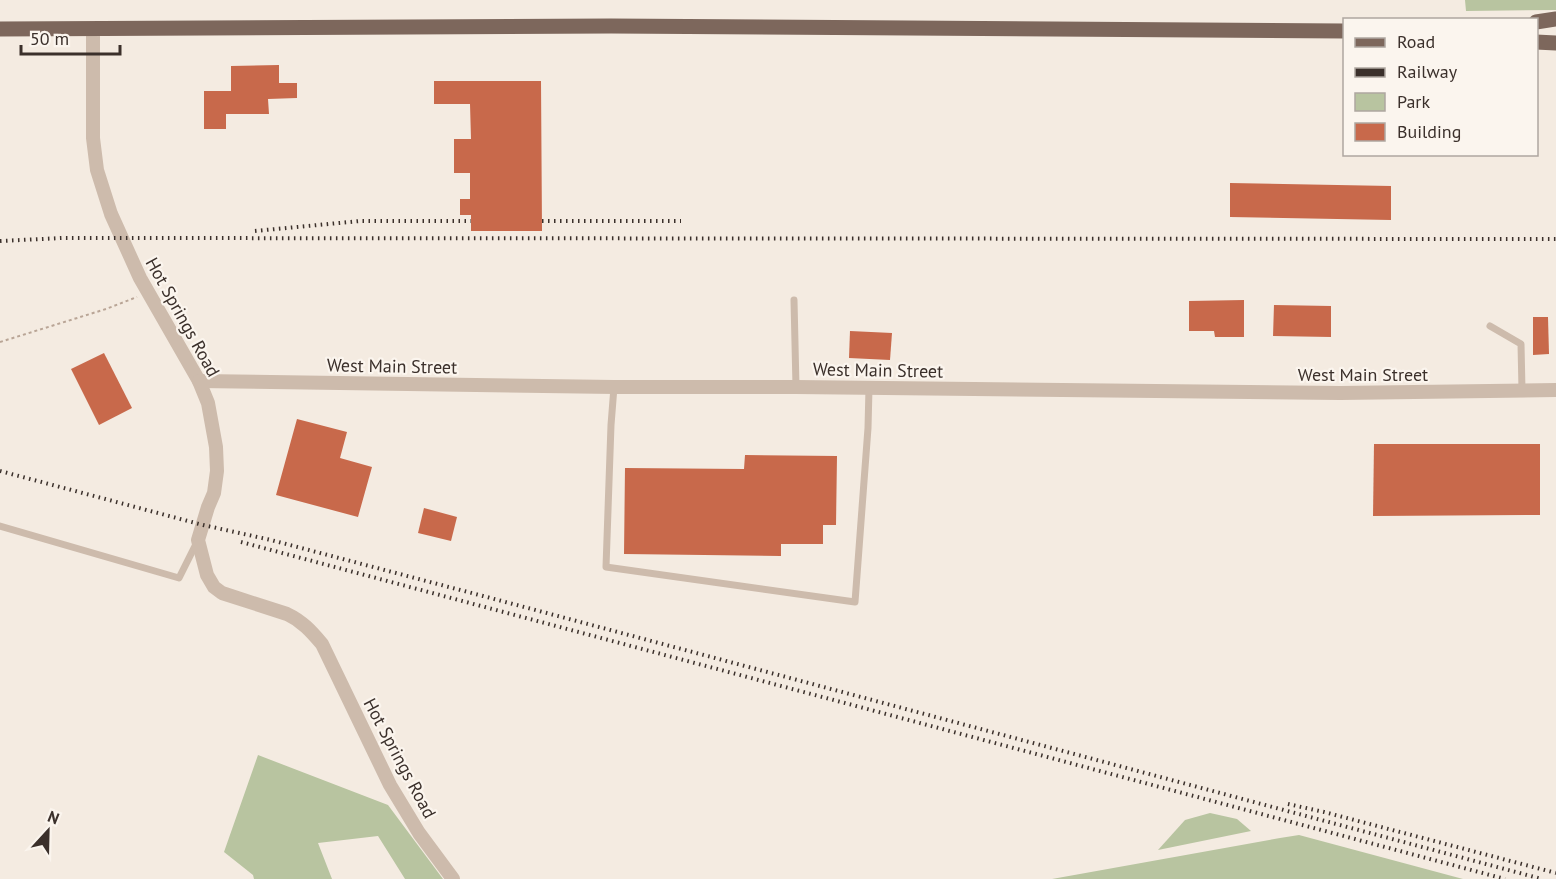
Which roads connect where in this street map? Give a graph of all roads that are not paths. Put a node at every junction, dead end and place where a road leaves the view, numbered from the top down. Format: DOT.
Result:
graph roads {
  1 [pos="1556,21"];
  2 [pos="1538,23"];
  3 [pos="0,29"];
  4 [pos="93,30"];
  5 [pos="1343,31"];
  6 [pos="1538,42"];
  7 [pos="1556,43"];
  8 [pos="794,300"];
  9 [pos="1490,326"];
  10 [pos="199,381"];
  11 [pos="614,387"];
  12 [pos="796,387"];
  13 [pos="869,388"];
  14 [pos="1522,390"];
  15 [pos="1556,390"];
  16 [pos="0,526"];
  17 [pos="198,540"];
  18 [pos="453,879"];
  1 -- 2 [label="main road"];
  3 -- 4 [label="main road"];
  4 -- 5 [label="main road"];
  4 -- 10 [label="street, Hot Springs Road"];
  6 -- 7 [label="main road"];
  8 -- 12 [label="lane"];
  9 -- 14 [label="lane"];
  10 -- 11 [label="street, West Main Street"];
  10 -- 17 [label="street, Hot Springs Road"];
  11 -- 12 [label="street, West Main Street"];
  11 -- 13 [label="lane"];
  12 -- 13 [label="street, West Main Street"];
  13 -- 14 [label="street, West Main Street"];
  14 -- 15 [label="street, West Main Street"];
  16 -- 17 [label="lane"];
  17 -- 18 [label="street, Hot Springs Road"];
}
